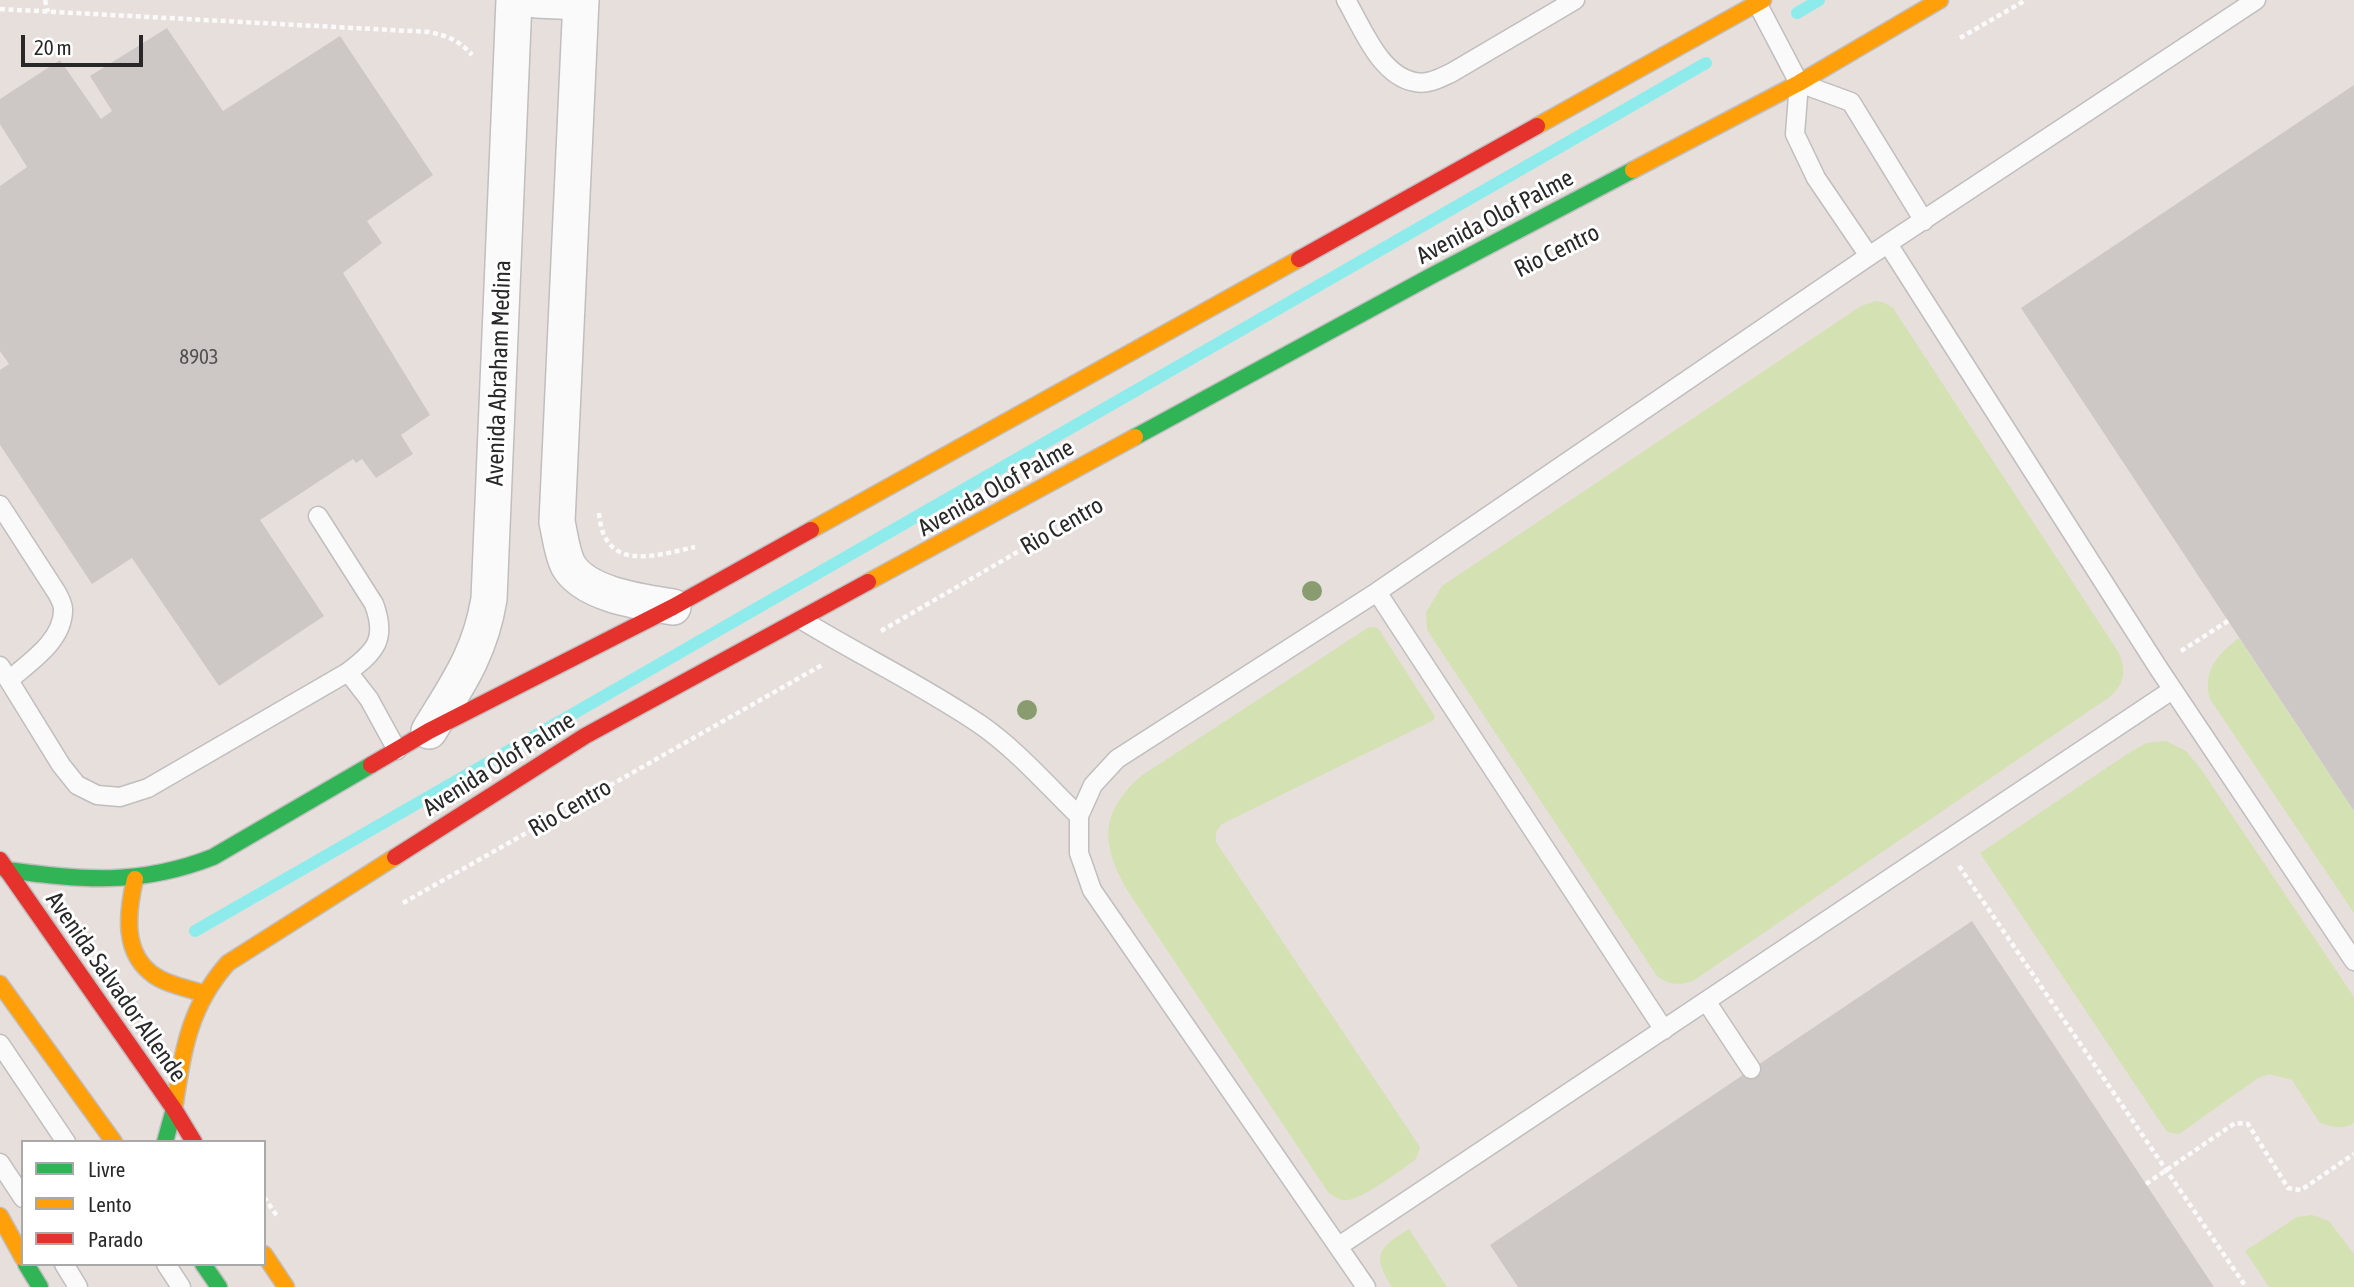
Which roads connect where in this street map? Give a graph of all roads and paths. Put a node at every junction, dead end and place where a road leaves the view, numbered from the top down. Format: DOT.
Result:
graph roads {
  1 [pos="45,0"];
  2 [pos="514,0"];
  3 [pos="536,0"];
  4 [pos="1346,0"];
  5 [pos="1575,0"];
  6 [pos="1940,0"];
  7 [pos="2026,0"];
  8 [pos="2256,0"];
  9 [pos="583,1"];
  10 [pos="1758,1"];
  11 [pos="0,9"];
  12 [pos="48,12"];
  13 [pos="1956,41"];
  14 [pos="512,62"];
  15 [pos="1799,83"];
  16 [pos="1924,221"];
  17 [pos="1888,244"];
  18 [pos="1869,256"];
  19 [pos="0,505"];
  20 [pos="599,505"];
  21 [pos="318,516"];
  22 [pos="1076,519"];
  23 [pos="734,573"];
  24 [pos="1377,592"];
  25 [pos="673,607"];
  26 [pos="802,620"];
  27 [pos="2228,621"];
  28 [pos="849,649"];
  29 [pos="2157,666"];
  30 [pos="348,672"];
  31 [pos="5,673"];
  32 [pos="2172,690"];
  33 [pos="429,731"];
  34 [pos="397,750"];
  35 [pos="1079,816"];
  36 [pos="1943,842"];
  37 [pos="3,865"];
  38 [pos="135,879"];
  39 [pos="394,908"];
  40 [pos="2354,961"];
  41 [pos="0,984"];
  42 [pos="202,993"];
  43 [pos="1706,1001"];
  44 [pos="1664,1030"];
  45 [pos="0,1044"];
  46 [pos="1751,1069"];
  47 [pos="173,1109"];
  48 [pos="65,1140"];
  49 [pos="113,1140"];
  50 [pos="165,1140"];
  51 [pos="193,1140"];
  52 [pos="2354,1154"];
  53 [pos="0,1163"];
  54 [pos="2166,1170"];
  55 [pos="2146,1184"];
  56 [pos="21,1195"];
  57 [pos="0,1216"];
  58 [pos="0,1245"];
  59 [pos="1339,1246"];
  60 [pos="21,1253"];
  61 [pos="266,1257"];
  62 [pos="27,1266"];
  63 [pos="65,1266"];
  64 [pos="167,1266"];
  65 [pos="204,1266"];
  66 [pos="40,1287"];
  67 [pos="78,1287"];
  68 [pos="181,1287"];
  69 [pos="219,1287"];
  70 [pos="286,1287"];
  71 [pos="1366,1287"];
  72 [pos="2246,1287"];
  1 -- 12 [label="path"];
  2 -- 14 [label="street, Avenida Abraham Medina"];
  3 -- 9 [label="street"];
  4 -- 5 [label="lane"];
  6 -- 15 [label="main road, Avenida Olof Palme"];
  7 -- 13 [label="path"];
  8 -- 16 [label="lane"];
  9 -- 25 [label="street"];
  10 -- 15 [label="lane"];
  10 -- 23 [label="main road"];
  11 -- 12 [label="path"];
  12 -- 14 [label="path"];
  14 -- 33 [label="street, Avenida Abraham Medina"];
  15 -- 16 [label="lane"];
  15 -- 18 [label="lane"];
  15 -- 26 [label="main road, Avenida Olof Palme"];
  16 -- 17 [label="lane"];
  17 -- 18 [label="lane"];
  17 -- 29 [label="lane"];
  18 -- 24 [label="lane"];
  19 -- 31 [label="lane"];
  20 -- 23 [label="path"];
  21 -- 30 [label="lane"];
  22 -- 28 [label="path, Rio Centro"];
  23 -- 25 [label="main road"];
  24 -- 35 [label="lane"];
  24 -- 44 [label="lane"];
  25 -- 33 [label="main road"];
  26 -- 28 [label="lane"];
  26 -- 42 [label="main road, Avenida Olof Palme"];
  27 -- 29 [label="path"];
  28 -- 35 [label="lane"];
  28 -- 39 [label="path, Rio Centro"];
  29 -- 32 [label="lane"];
  30 -- 31 [label="lane"];
  30 -- 34 [label="lane"];
  32 -- 36 [label="lane"];
  32 -- 40 [label="lane"];
  33 -- 34 [label="main road"];
  34 -- 38 [label="main road"];
  35 -- 59 [label="lane"];
  36 -- 43 [label="lane"];
  36 -- 54 [label="path"];
  37 -- 38 [label="main road"];
  37 -- 47 [label="main road, Avenida Salvador Allende"];
  38 -- 42 [label="main road"];
  41 -- 49 [label="main road"];
  42 -- 47 [label="main road, Avenida Olof Palme"];
  43 -- 44 [label="lane"];
  43 -- 46 [label="lane"];
  44 -- 59 [label="lane"];
  45 -- 48 [label="lane"];
  47 -- 50 [label="main road, Avenida Olof Palme"];
  47 -- 51 [label="main road, Avenida Salvador Allende"];
  52 -- 54 [label="path"];
  53 -- 56 [label="lane"];
  54 -- 55 [label="path"];
  54 -- 72 [label="path"];
  57 -- 60 [label="main road"];
  58 -- 60 [label="main road"];
  59 -- 71 [label="lane"];
  61 -- 70 [label="main road"];
  62 -- 66 [label="main road"];
  63 -- 67 [label="lane"];
  64 -- 68 [label="lane"];
  65 -- 69 [label="main road"];
}
